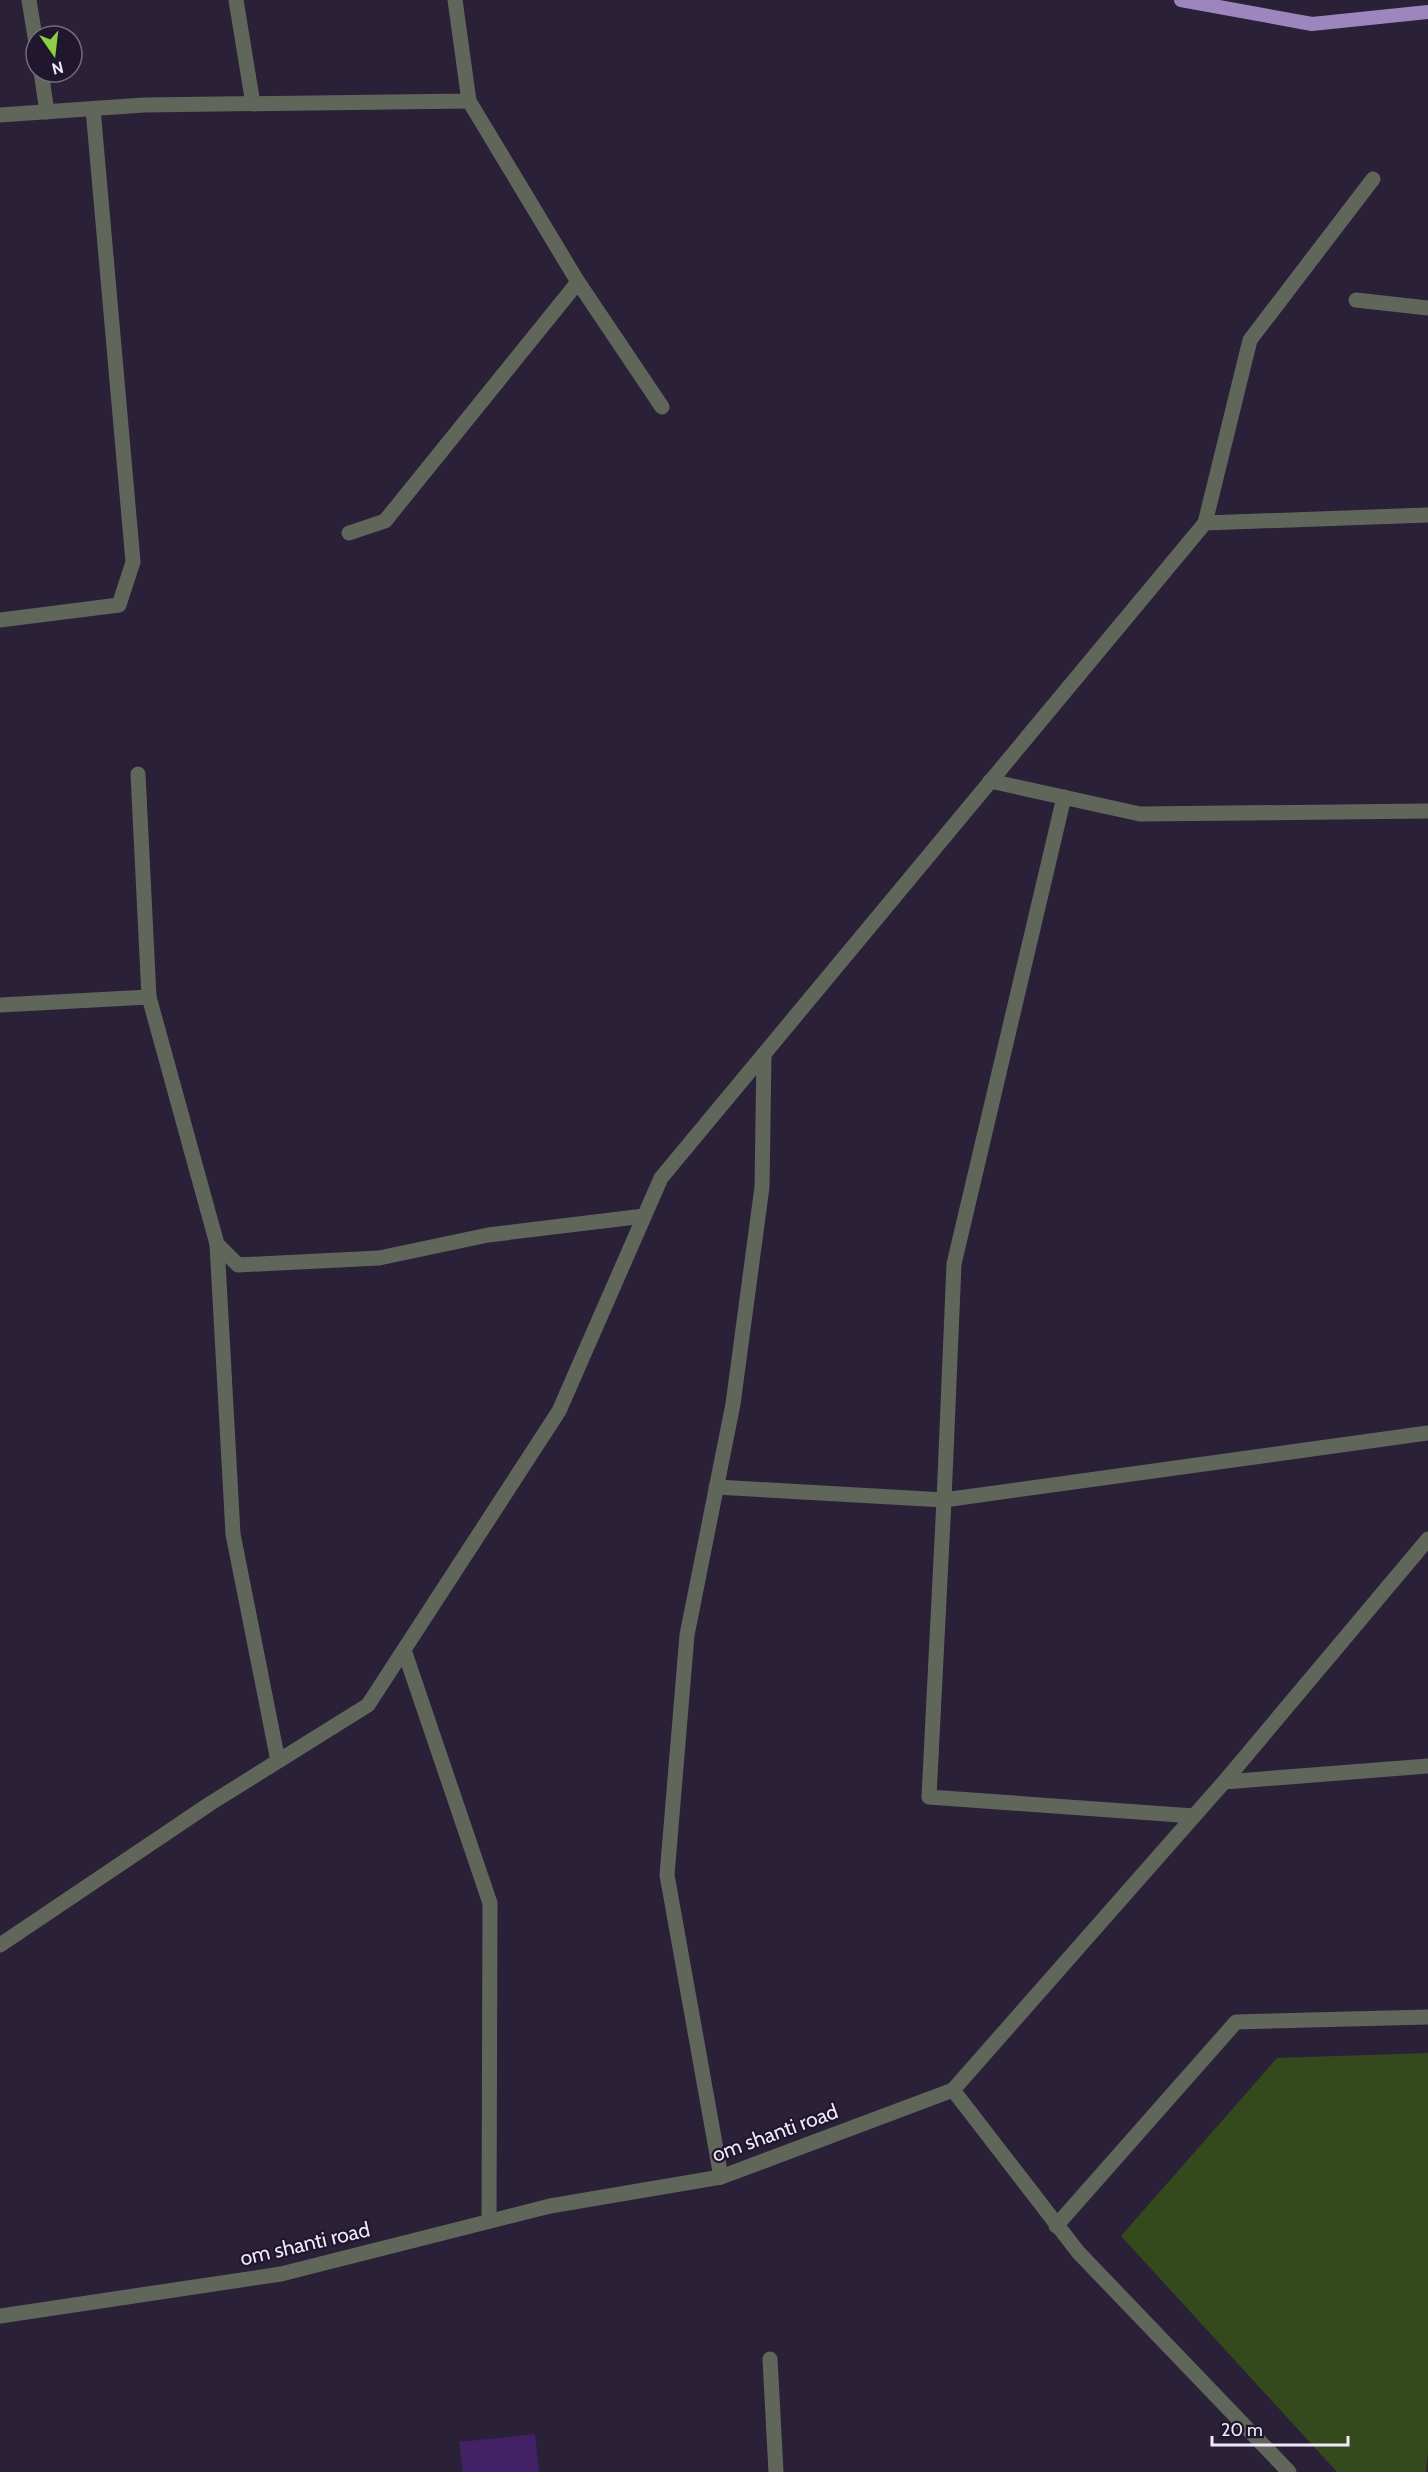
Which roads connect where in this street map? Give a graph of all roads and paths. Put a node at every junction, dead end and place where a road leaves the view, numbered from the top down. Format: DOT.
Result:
graph roads {
  1 [pos="29,0"];
  2 [pos="236,0"];
  3 [pos="455,0"];
  4 [pos="33,24"];
  5 [pos="43,84"];
  6 [pos="469,101"];
  7 [pos="253,104"];
  8 [pos="93,109"];
  9 [pos="47,112"];
  10 [pos="0,115"];
  11 [pos="1373,179"];
  12 [pos="578,282"];
  13 [pos="1356,300"];
  14 [pos="1428,308"];
  15 [pos="662,407"];
  16 [pos="1428,515"];
  17 [pos="1205,523"];
  18 [pos="350,533"];
  19 [pos="0,620"];
  20 [pos="138,774"];
  21 [pos="990,782"];
  22 [pos="1064,797"];
  23 [pos="1428,811"];
  24 [pos="149,998"];
  25 [pos="0,1005"];
  26 [pos="764,1054"];
  27 [pos="644,1216"];
  28 [pos="217,1244"];
  29 [pos="1428,1433"];
  30 [pos="716,1487"];
  31 [pos="944,1500"];
  32 [pos="1428,1539"];
  33 [pos="404,1650"];
  34 [pos="278,1761"];
  35 [pos="1428,1766"];
  36 [pos="1224,1782"];
  37 [pos="1194,1816"];
  38 [pos="0,1945"];
  39 [pos="1428,2017"];
  40 [pos="953,2090"];
  41 [pos="721,2177"];
  42 [pos="489,2221"];
  43 [pos="1056,2226"];
  44 [pos="0,2316"];
  45 [pos="770,2359"];
  46 [pos="776,2472"];
  47 [pos="1289,2472"];
  1 -- 4 [label="street"];
  2 -- 7 [label="street"];
  3 -- 6 [label="street"];
  5 -- 9 [label="street"];
  6 -- 7 [label="street"];
  6 -- 12 [label="street"];
  7 -- 8 [label="street"];
  8 -- 9 [label="street"];
  8 -- 19 [label="street"];
  9 -- 10 [label="street"];
  11 -- 17 [label="street"];
  12 -- 15 [label="street"];
  12 -- 18 [label="street"];
  13 -- 14 [label="street"];
  16 -- 17 [label="street"];
  17 -- 21 [label="street"];
  20 -- 24 [label="street"];
  21 -- 22 [label="street"];
  21 -- 26 [label="street"];
  22 -- 23 [label="street"];
  22 -- 31 [label="street"];
  24 -- 25 [label="street"];
  24 -- 28 [label="street"];
  26 -- 27 [label="street"];
  26 -- 30 [label="street"];
  27 -- 28 [label="street"];
  27 -- 33 [label="street"];
  28 -- 34 [label="street"];
  29 -- 31 [label="street"];
  30 -- 31 [label="street"];
  30 -- 41 [label="street"];
  31 -- 37 [label="street"];
  32 -- 36 [label="street"];
  33 -- 34 [label="street"];
  33 -- 42 [label="street"];
  34 -- 38 [label="street"];
  35 -- 36 [label="street"];
  36 -- 37 [label="street"];
  37 -- 40 [label="street"];
  39 -- 43 [label="street"];
  40 -- 41 [label="street, om shanti road"];
  40 -- 43 [label="street"];
  41 -- 42 [label="street, om shanti road"];
  42 -- 44 [label="street, om shanti road"];
  43 -- 47 [label="street"];
  45 -- 46 [label="street"];
}
